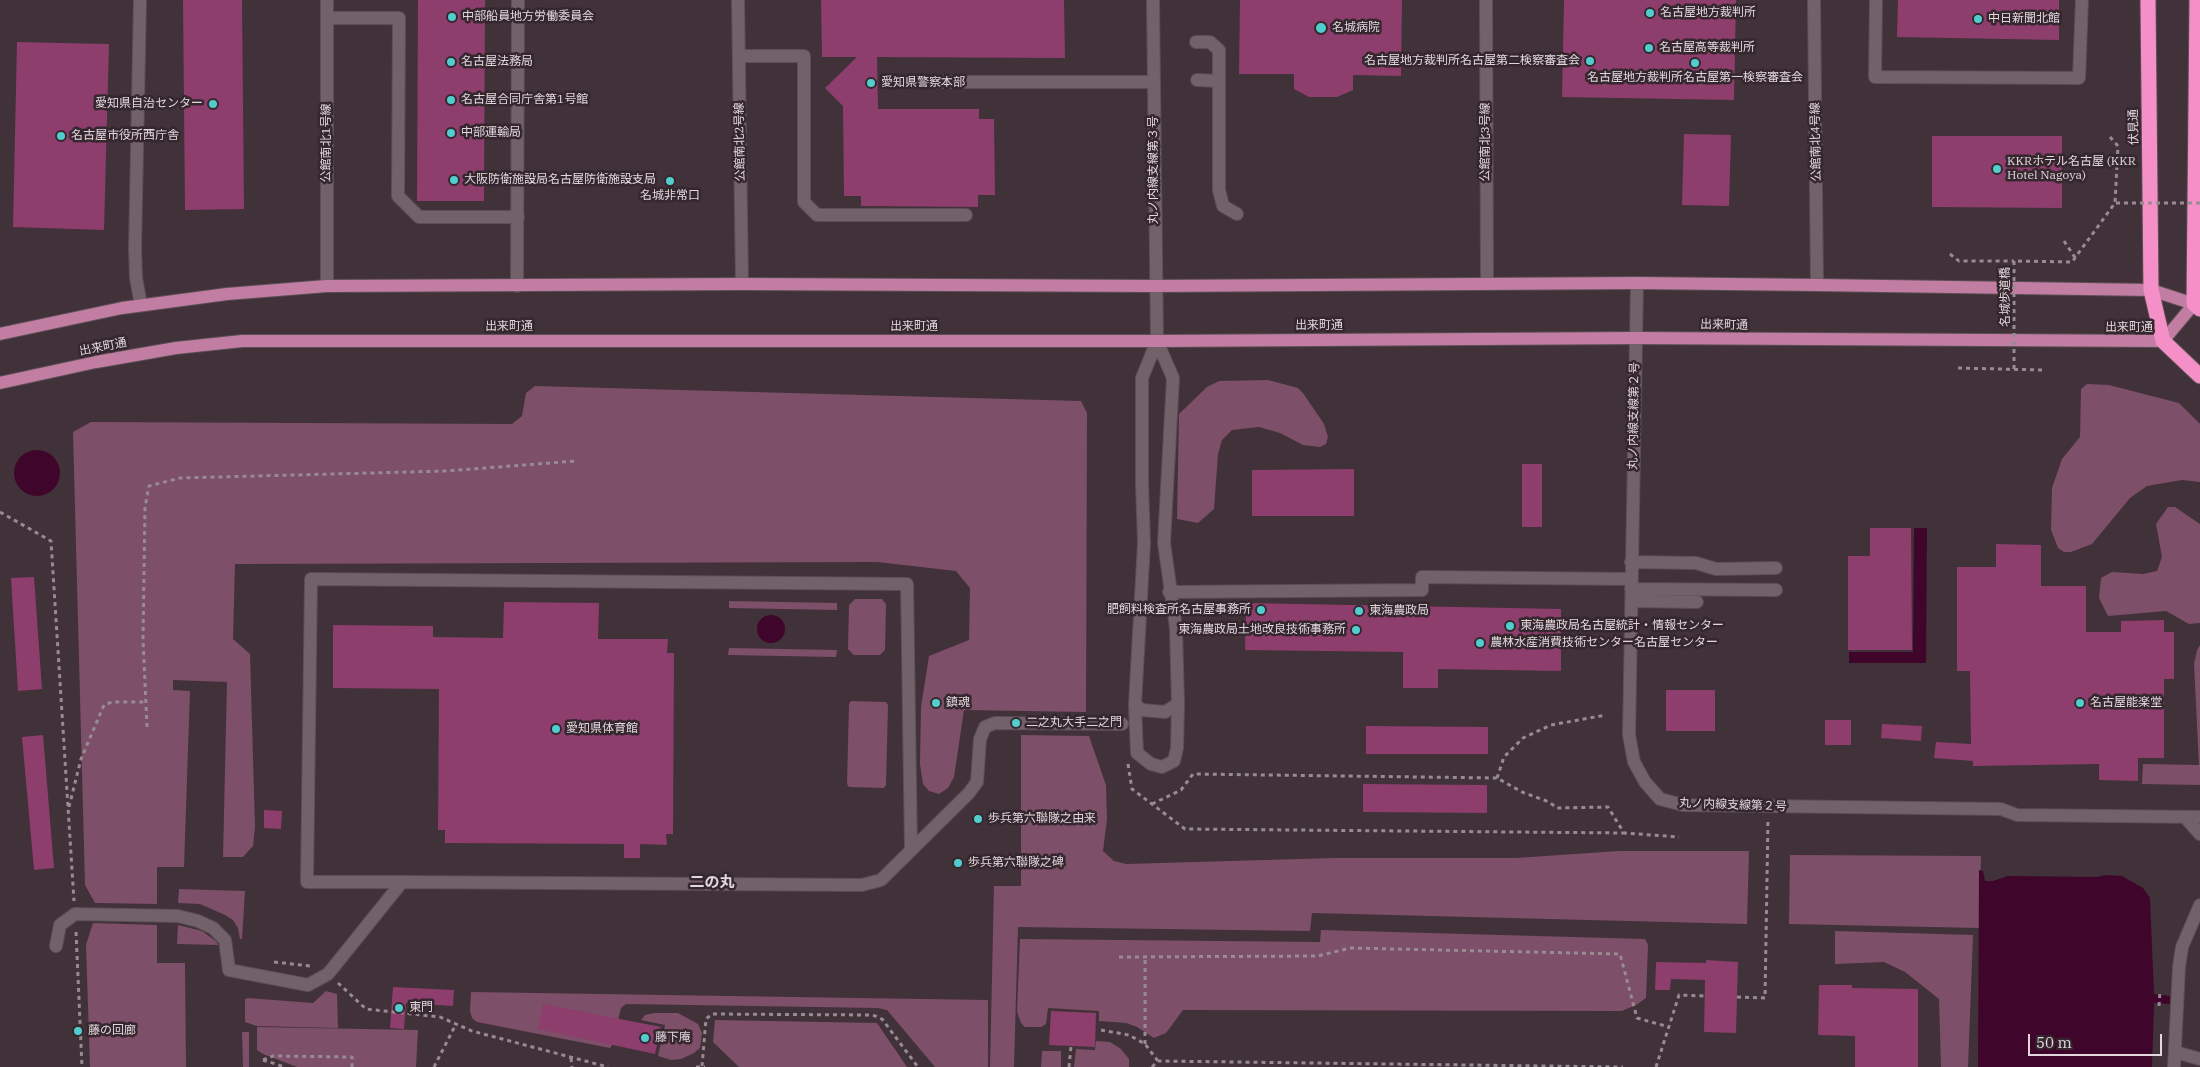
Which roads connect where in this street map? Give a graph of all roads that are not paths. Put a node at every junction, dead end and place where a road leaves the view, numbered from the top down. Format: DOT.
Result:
graph roads {
  1 [pos="140,0"];
  2 [pos="327,0"];
  3 [pos="518,0"];
  4 [pos="738,0"];
  5 [pos="1153,0"];
  6 [pos="1486,0"];
  7 [pos="1814,0"];
  8 [pos="1876,0"];
  9 [pos="2082,0"];
  10 [pos="2148,0"];
  11 [pos="2197,0"];
  12 [pos="327,18"];
  13 [pos="1196,42"];
  14 [pos="739,56"];
  15 [pos="1197,80"];
  16 [pos="1219,81"];
  17 [pos="904,82"];
  18 [pos="1153,82"];
  19 [pos="1236,214"];
  20 [pos="966,215"];
  21 [pos="518,218"];
  22 [pos="742,284"];
  23 [pos="1486,284"];
  24 [pos="1637,284"];
  25 [pos="1817,285"];
  26 [pos="327,286"];
  27 [pos="517,286"];
  28 [pos="1155,286"];
  29 [pos="2151,290"];
  30 [pos="141,305"];
  31 [pos="2197,306"];
  32 [pos="0,334"];
  33 [pos="1636,338"];
  34 [pos="1156,341"];
  35 [pos="2163,341"];
  36 [pos="2200,376"];
  37 [pos="0,383"];
  38 [pos="1631,562"];
  39 [pos="1776,568"];
  40 [pos="1631,590"];
  41 [pos="1776,590"];
  42 [pos="1169,592"];
  43 [pos="1696,602"];
  44 [pos="1178,704"];
  45 [pos="1134,705"];
  46 [pos="1122,724"];
  47 [pos="2185,817"];
  48 [pos="2200,817"];
  49 [pos="2200,834"];
  50 [pos="911,850"];
  51 [pos="402,882"];
  52 [pos="2200,904"];
  53 [pos="56,946"];
  54 [pos="2175,1052"];
  55 [pos="2200,1059"];
  56 [pos="2174,1067"];
  1 -- 30 [label="street"];
  2 -- 12 [label="street, 公館南北1号線"];
  3 -- 21 [label="street"];
  4 -- 14 [label="street, 公館南北2号線"];
  5 -- 18 [label="street, 丸ノ内線支線第３号"];
  6 -- 23 [label="street, 公館南北3号線"];
  7 -- 25 [label="street, 公館南北4号線"];
  8 -- 9 [label="street"];
  10 -- 29 [label="highway, 伏見通"];
  11 -- 31 [label="highway"];
  12 -- 21 [label="street"];
  12 -- 26 [label="street, 公館南北1号線"];
  13 -- 16 [label="street"];
  14 -- 20 [label="street"];
  14 -- 22 [label="street, 公館南北2号線"];
  15 -- 16 [label="street"];
  16 -- 19 [label="street"];
  17 -- 18 [label="street"];
  18 -- 28 [label="street, 丸ノ内線支線第３号"];
  21 -- 27 [label="street"];
  22 -- 27 [label="main road"];
  22 -- 28 [label="main road"];
  23 -- 24 [label="main road"];
  23 -- 28 [label="main road"];
  24 -- 25 [label="main road"];
  24 -- 33 [label="street, 丸ノ内線支線第２号"];
  25 -- 29 [label="main road"];
  26 -- 27 [label="main road"];
  26 -- 30 [label="main road"];
  28 -- 34 [label="street, 丸ノ内線支線第３号"];
  29 -- 31 [label="main road"];
  29 -- 35 [label="highway, 伏見通"];
  30 -- 32 [label="main road"];
  31 -- 35 [label="main road, 出来町通"];
  33 -- 34 [label="main road, 出来町通"];
  33 -- 35 [label="main road, 出来町通"];
  33 -- 38 [label="street, 丸ノ内線支線第２号"];
  34 -- 37 [label="main road, 出来町通"];
  34 -- 42 [label="street"];
  34 -- 45 [label="street"];
  35 -- 36 [label="highway"];
  38 -- 39 [label="street"];
  38 -- 40 [label="street, 丸ノ内線支線第２号"];
  40 -- 41 [label="street"];
  40 -- 42 [label="street"];
  40 -- 43 [label="street"];
  40 -- 47 [label="street, 丸ノ内線支線第２号"];
  42 -- 44 [label="street"];
  44 -- 45 [label="street"];
  44 -- 45 [label="street"];
  46 -- 50 [label="street"];
  47 -- 48 [label="street, 丸ノ内線支線第２号"];
  47 -- 49 [label="street"];
  50 -- 51 [label="street"];
  50 -- 51 [label="street"];
  51 -- 53 [label="street"];
  52 -- 54 [label="street"];
  54 -- 55 [label="street"];
  54 -- 56 [label="street"];
}
